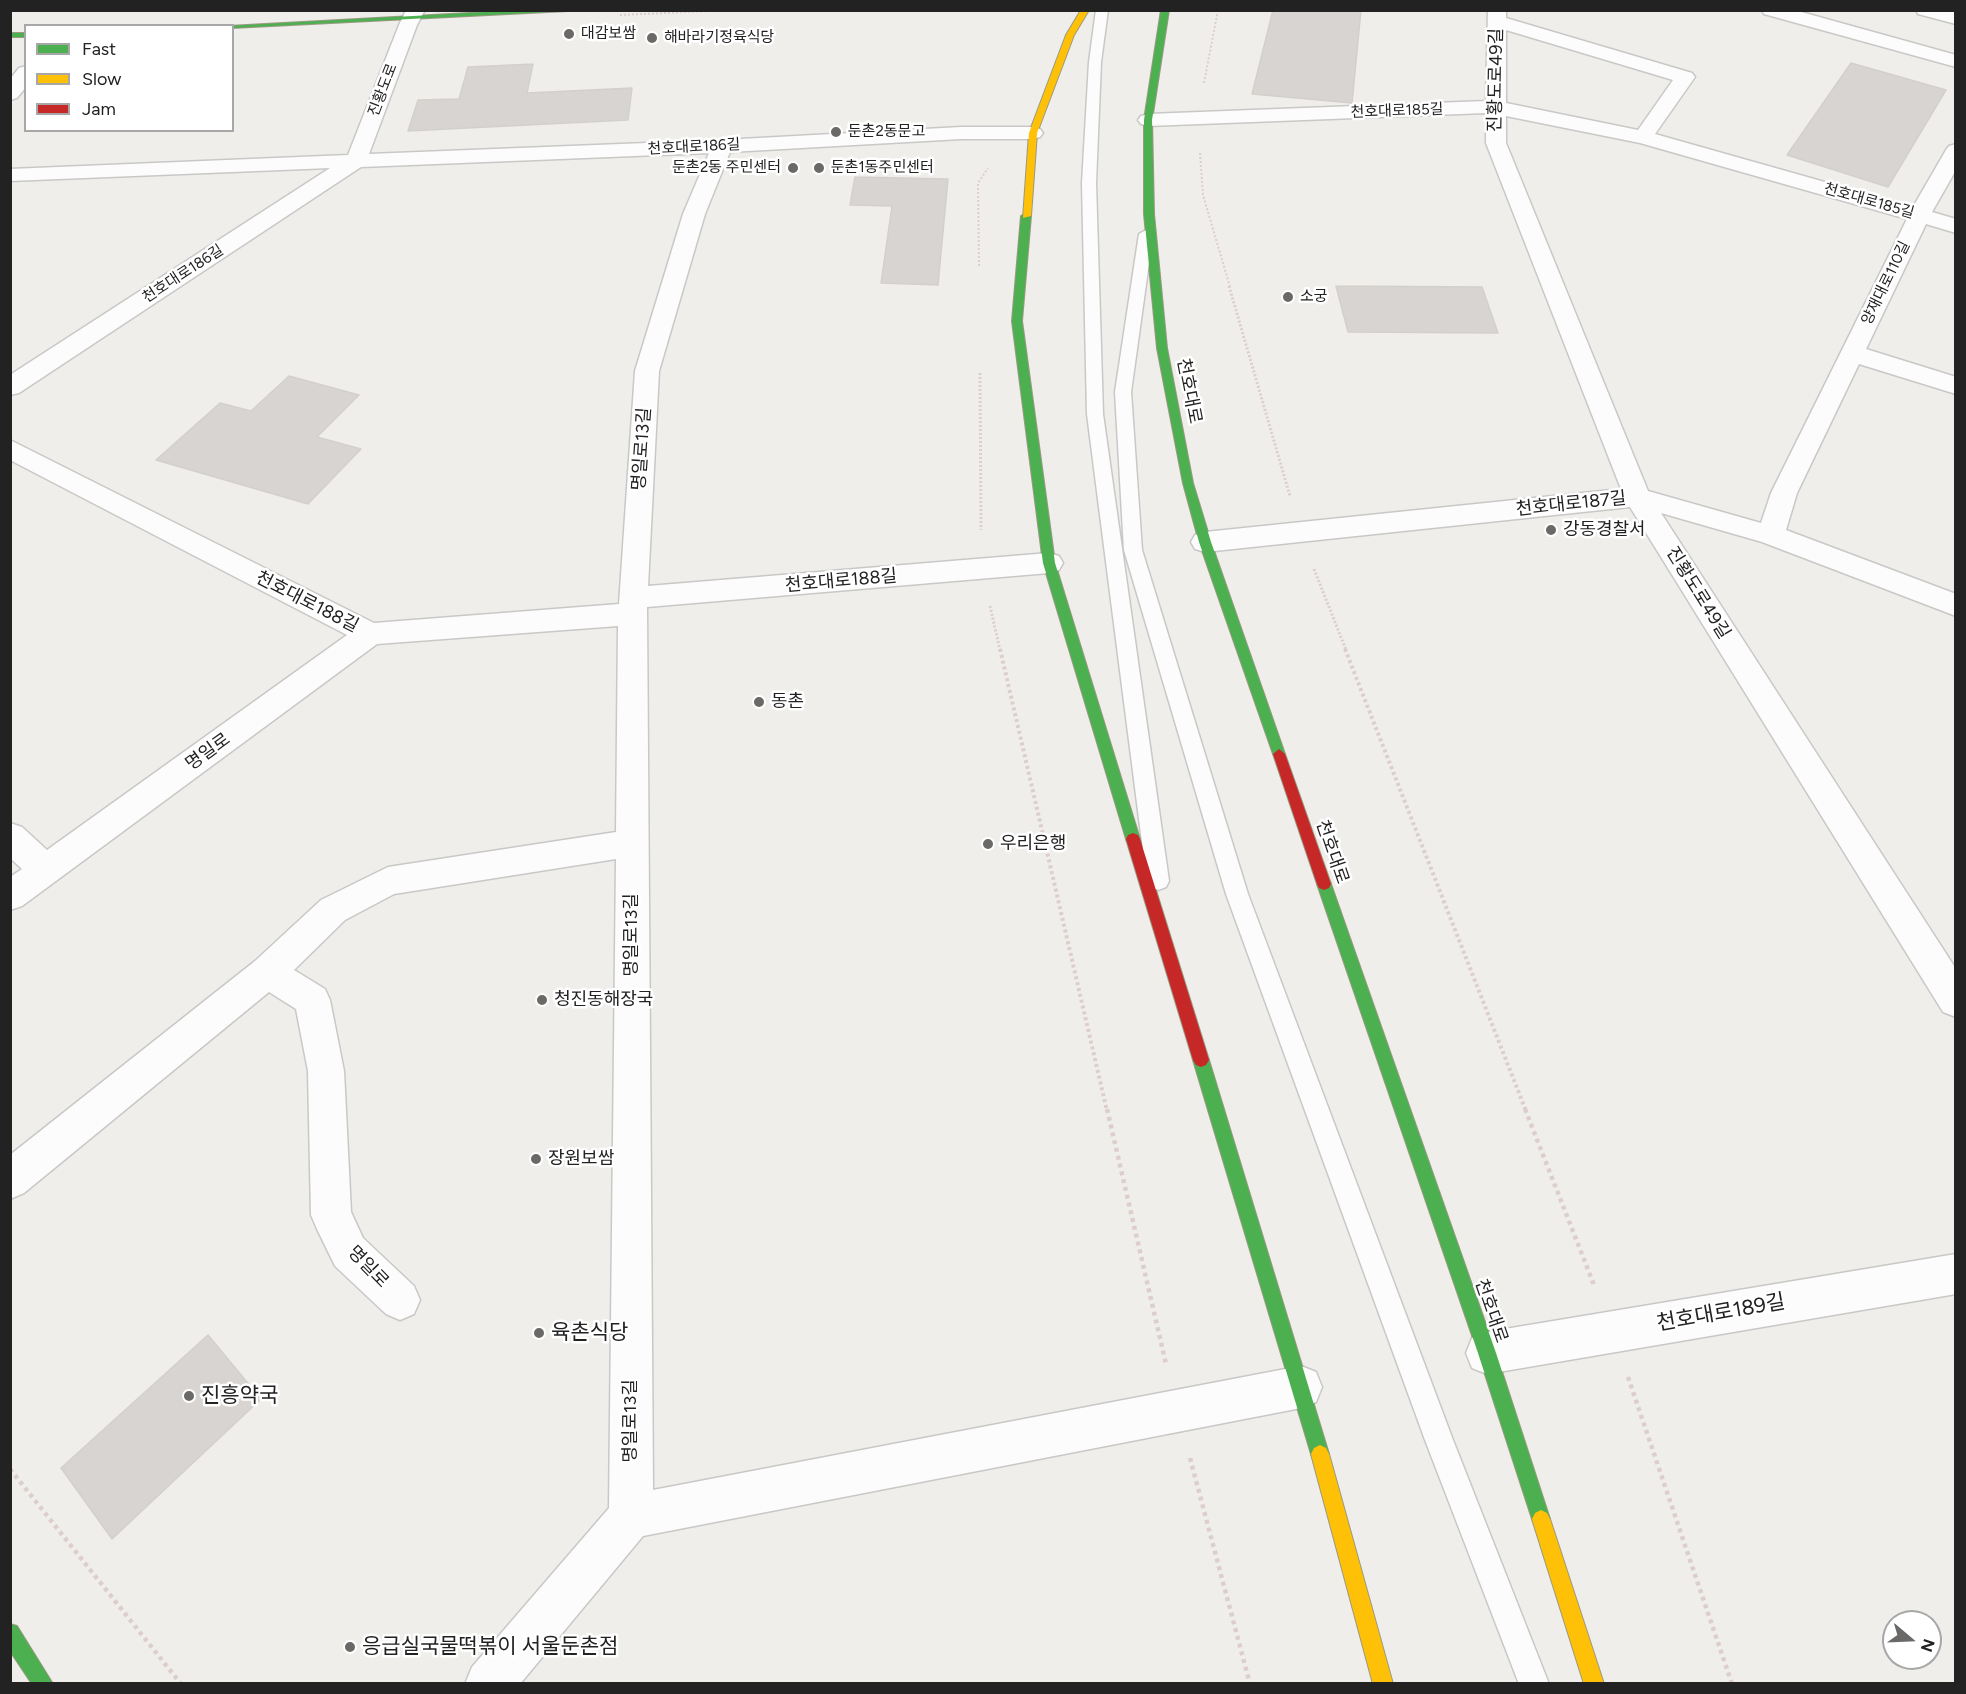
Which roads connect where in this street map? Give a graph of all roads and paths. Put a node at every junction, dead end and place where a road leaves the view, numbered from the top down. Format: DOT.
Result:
graph roads {
  1 [pos="585,10"];
  2 [pos="1085,10"];
  3 [pos="1102,10"];
  4 [pos="1164,10"];
  5 [pos="1218,10"];
  6 [pos="1771,10"];
  7 [pos="1925,10"];
  8 [pos="413,14"];
  9 [pos="1802,14"];
  10 [pos="1497,16"];
  11 [pos="1956,19"];
  12 [pos="234,26"];
  13 [pos="1956,60"];
  14 [pos="24,75"];
  15 [pos="10,94"];
  16 [pos="1494,107"];
  17 [pos="1197,118"];
  18 [pos="1148,120"];
  19 [pos="1033,132"];
  20 [pos="1011,133"];
  21 [pos="1643,137"];
  22 [pos="722,146"];
  23 [pos="1956,150"];
  24 [pos="356,161"];
  25 [pos="10,175"];
  26 [pos="1149,214"];
  27 [pos="1919,216"];
  28 [pos="1956,226"];
  29 [pos="979,276"];
  30 [pos="1852,353"];
  31 [pos="980,370"];
  32 [pos="1956,386"];
  33 [pos="10,387"];
  34 [pos="10,448"];
  35 [pos="1637,497"];
  36 [pos="1300,533"];
  37 [pos="1771,535"];
  38 [pos="1205,542"];
  39 [pos="1049,562"];
  40 [pos="981,569"];
  41 [pos="633,606"];
  42 [pos="1956,606"];
  43 [pos="370,634"];
  44 [pos="10,837"];
  45 [pos="632,843"];
  46 [pos="46,870"];
  47 [pos="10,896"];
  48 [pos="1167,950"];
  49 [pos="267,972"];
  50 [pos="1956,1001"];
  51 [pos="10,1180"];
  52 [pos="1956,1274"];
  53 [pos="400,1300"];
  54 [pos="1612,1332"];
  55 [pos="1487,1353"];
  56 [pos="1301,1388"];
  57 [pos="1177,1412"];
  58 [pos="10,1469"];
  59 [pos="631,1516"];
  60 [pos="10,1633"];
  61 [pos="44,1683"];
  62 [pos="181,1683"];
  63 [pos="489,1683"];
  64 [pos="1250,1683"];
  65 [pos="1383,1683"];
  66 [pos="1534,1683"];
  67 [pos="1594,1683"];
  68 [pos="1732,1683"];
  1 -- 8 [label="main road"];
  2 -- 19 [label="main road"];
  3 -- 48 [label="lane"];
  4 -- 18 [label="main road, 천호대로"];
  5 -- 17 [label="path"];
  6 -- 9 [label="street"];
  7 -- 11 [label="street"];
  8 -- 12 [label="main road"];
  8 -- 24 [label="street, 진황도로"];
  9 -- 13 [label="street"];
  10 -- 16 [label="street, 진황도로49길"];
  10 -- 21 [label="street"];
  14 -- 15 [label="street"];
  16 -- 17 [label="street, 천호대로185길"];
  16 -- 21 [label="street, 천호대로185길"];
  16 -- 35 [label="street, 진황도로49길"];
  17 -- 18 [label="street, 천호대로185길"];
  17 -- 36 [label="path"];
  18 -- 26 [label="main road, 천호대로"];
  19 -- 20 [label="street, 천호대로186길"];
  19 -- 39 [label="main road"];
  20 -- 22 [label="street, 천호대로186길"];
  20 -- 29 [label="path"];
  21 -- 27 [label="street, 천호대로185길"];
  22 -- 24 [label="street, 천호대로186길"];
  22 -- 41 [label="street, 명일로13길"];
  23 -- 27 [label="street, 양재대로110길"];
  24 -- 25 [label="street, 천호대로186길"];
  24 -- 33 [label="street, 천호대로186길"];
  26 -- 38 [label="main road, 천호대로"];
  26 -- 66 [label="lane"];
  27 -- 28 [label="street, 천호대로185길"];
  27 -- 30 [label="street, 양재대로110길"];
  30 -- 32 [label="street"];
  30 -- 37 [label="street, 양재대로110길"];
  31 -- 40 [label="path"];
  34 -- 43 [label="street, 천호대로188길"];
  35 -- 36 [label="street, 천호대로187길"];
  35 -- 37 [label="street, 천호대로187길"];
  35 -- 50 [label="street, 진황도로49길"];
  36 -- 38 [label="street, 천호대로187길"];
  36 -- 54 [label="path"];
  37 -- 42 [label="street, 천호대로187길"];
  38 -- 55 [label="main road, 천호대로"];
  39 -- 40 [label="street, 천호대로188길"];
  39 -- 48 [label="main road"];
  40 -- 41 [label="street, 천호대로188길"];
  40 -- 57 [label="path"];
  41 -- 43 [label="street, 천호대로188길"];
  41 -- 45 [label="street, 명일로13길"];
  43 -- 46 [label="street, 명일로"];
  44 -- 46 [label="street"];
  45 -- 49 [label="street"];
  45 -- 59 [label="street, 명일로13길"];
  46 -- 47 [label="street, 명일로"];
  48 -- 56 [label="main road"];
  49 -- 51 [label="street"];
  49 -- 53 [label="street, 명일로"];
  52 -- 54 [label="street, 천호대로189길"];
  54 -- 55 [label="street, 천호대로189길"];
  54 -- 68 [label="path"];
  55 -- 67 [label="main road, 천호대로"];
  56 -- 57 [label="street"];
  56 -- 65 [label="main road"];
  57 -- 59 [label="street"];
  57 -- 64 [label="path"];
  58 -- 62 [label="path"];
  59 -- 63 [label="street"];
  60 -- 61 [label="main road"];
}
